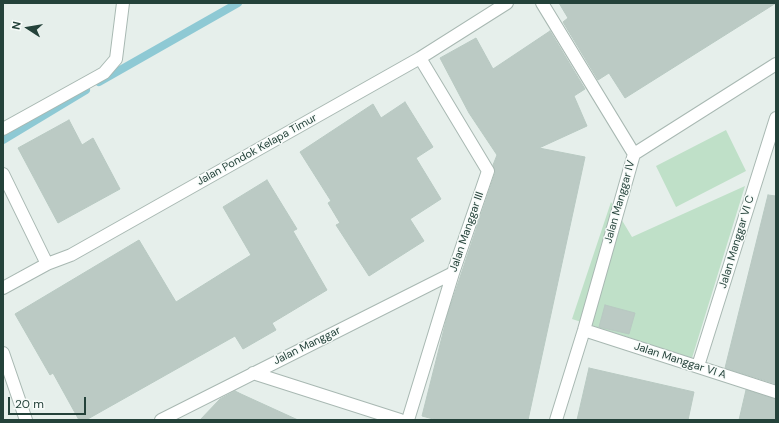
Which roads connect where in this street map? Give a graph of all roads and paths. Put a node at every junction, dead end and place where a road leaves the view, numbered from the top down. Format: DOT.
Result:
graph roads {
  1 [pos="123,3"];
  2 [pos="507,3"];
  3 [pos="542,3"];
  4 [pos="420,58"];
  5 [pos="776,64"];
  6 [pos="776,118"];
  7 [pos="3,129"];
  8 [pos="634,154"];
  9 [pos="5,178"];
  10 [pos="47,264"];
  11 [pos="453,274"];
  12 [pos="3,288"];
  13 [pos="584,330"];
  14 [pos="3,353"];
  15 [pos="698,366"];
  16 [pos="252,373"];
  17 [pos="776,392"];
  18 [pos="166,419"];
  19 [pos="26,420"];
  20 [pos="400,420"];
  21 [pos="408,420"];
  22 [pos="556,420"];
  1 -- 7 [label="street"];
  2 -- 4 [label="street, Jalan Pondok Kelapa Timur"];
  3 -- 8 [label="street, Jalan Manggar IV"];
  4 -- 10 [label="street, Jalan Pondok Kelapa Timur"];
  4 -- 11 [label="street, Jalan Manggar III"];
  5 -- 8 [label="street"];
  6 -- 15 [label="street, Jalan Manggar VI C"];
  8 -- 13 [label="street, Jalan Manggar IV"];
  9 -- 10 [label="street"];
  10 -- 12 [label="street, Jalan Pondok Kelapa Timur"];
  11 -- 16 [label="street, Jalan Manggar"];
  11 -- 21 [label="street, Jalan Manggar III"];
  13 -- 15 [label="street, Jalan Manggar VI A"];
  13 -- 22 [label="street, Jalan Manggar IV"];
  14 -- 19 [label="street"];
  15 -- 17 [label="street, Jalan Manggar VI A"];
  16 -- 18 [label="street, Jalan Manggar"];
  16 -- 20 [label="street"];
}
